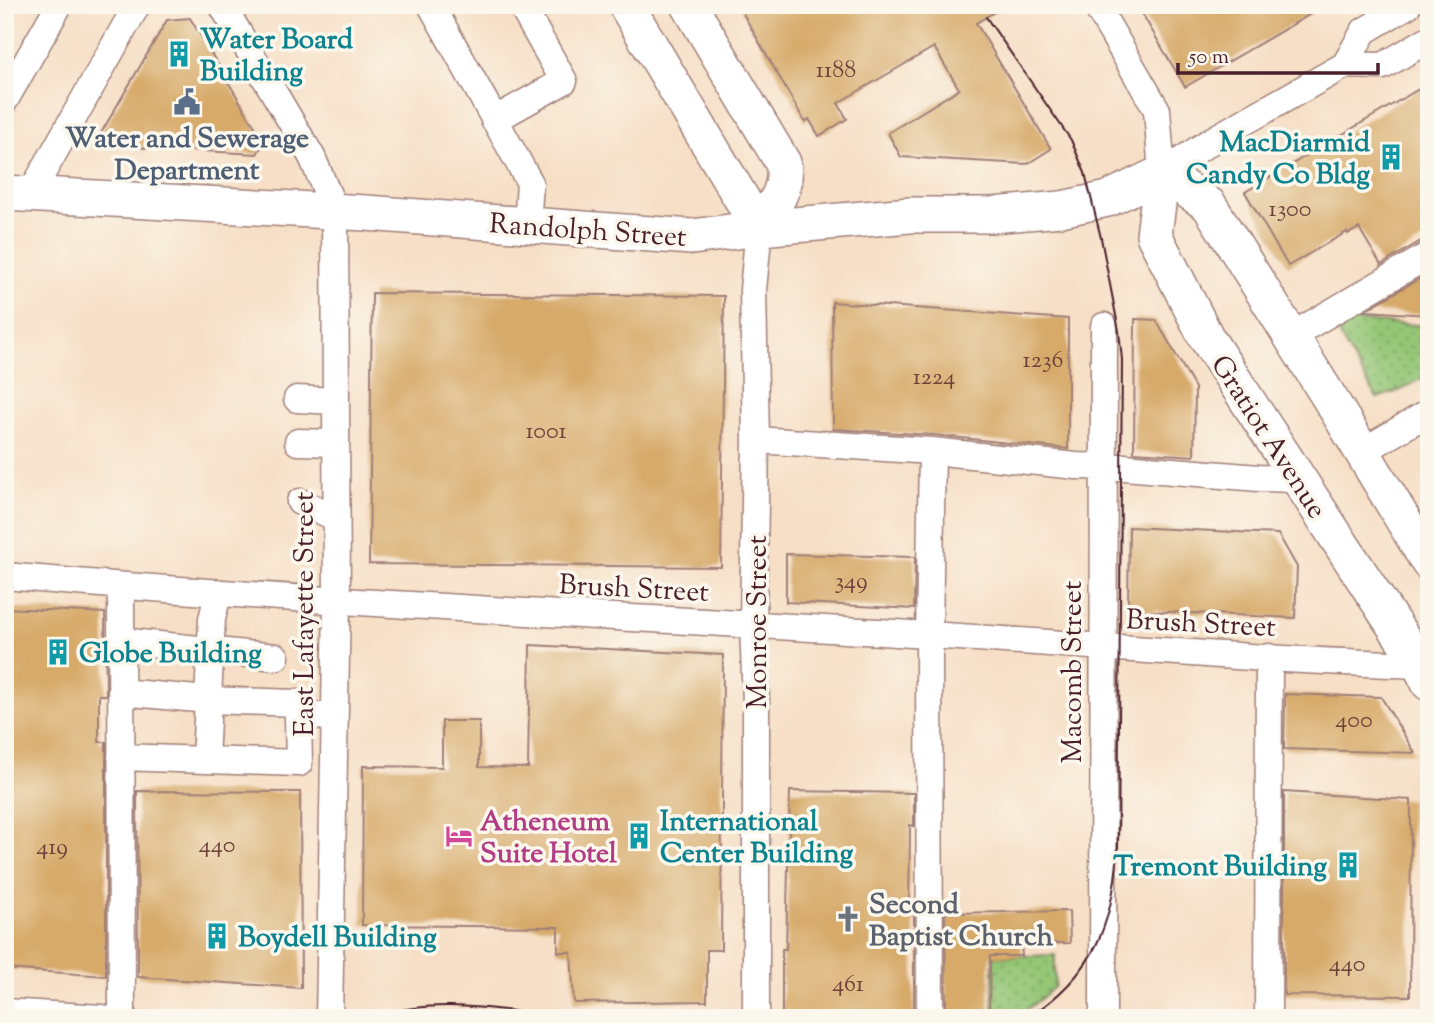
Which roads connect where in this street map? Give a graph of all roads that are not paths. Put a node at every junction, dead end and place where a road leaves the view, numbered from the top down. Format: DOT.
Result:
graph roads {
  1 [pos="59,5"];
  2 [pos="137,5"];
  3 [pos="222,5"];
  4 [pos="431,5"];
  5 [pos="521,5"];
  6 [pos="626,5"];
  7 [pos="689,5"];
  8 [pos="1096,5"];
  9 [pos="1408,5"];
  10 [pos="1429,39"];
  11 [pos="1345,65"];
  12 [pos="5,100"];
  13 [pos="494,120"];
  14 [pos="1162,173"];
  15 [pos="18,194"];
  16 [pos="335,211"];
  17 [pos="527,226"];
  18 [pos="760,228"];
  19 [pos="1429,255"];
  20 [pos="1104,326"];
  21 [pos="1291,336"];
  22 [pos="297,399"];
  23 [pos="335,401"];
  24 [pos="1429,412"];
  25 [pos="756,440"];
  26 [pos="298,442"];
  27 [pos="335,443"];
  28 [pos="932,452"];
  29 [pos="1362,452"];
  30 [pos="1102,466"];
  31 [pos="1298,479"];
  32 [pos="300,502"];
  33 [pos="335,517"];
  34 [pos="1429,563"];
  35 [pos="5,576"];
  36 [pos="121,586"];
  37 [pos="218,594"];
  38 [pos="337,602"];
  39 [pos="753,625"];
  40 [pos="929,635"];
  41 [pos="121,641"];
  42 [pos="1102,648"];
  43 [pos="211,650"];
  44 [pos="275,657"];
  45 [pos="1269,657"];
  46 [pos="1426,671"];
  47 [pos="121,692"];
  48 [pos="208,700"];
  49 [pos="334,715"];
  50 [pos="298,718"];
  51 [pos="121,757"];
  52 [pos="205,760"];
  53 [pos="5,1012"];
  54 [pos="102,1018"];
  55 [pos="122,1018"];
  56 [pos="328,1018"];
  57 [pos="756,1018"];
  58 [pos="930,1018"];
  59 [pos="1103,1018"];
  60 [pos="1268,1018"];
  1 -- 12 [label="street"];
  2 -- 15 [label="street"];
  3 -- 16 [label="street"];
  4 -- 13 [label="street"];
  5 -- 13 [label="street"];
  6 -- 18 [label="main road"];
  7 -- 18 [label="main road, Monroe Street"];
  8 -- 14 [label="street, Gratiot Avenue"];
  9 -- 11 [label="street"];
  10 -- 11 [label="street"];
  11 -- 14 [label="street"];
  13 -- 17 [label="street"];
  14 -- 18 [label="main road, Randolph Street"];
  14 -- 21 [label="main road"];
  14 -- 31 [label="main road, Gratiot Avenue"];
  15 -- 16 [label="main road, Randolph Street"];
  16 -- 17 [label="main road, Randolph Street"];
  16 -- 23 [label="street, East Lafayette Street"];
  17 -- 18 [label="main road, Randolph Street"];
  18 -- 25 [label="street, Monroe Street"];
  19 -- 21 [label="street"];
  20 -- 30 [label="street, Macomb Street"];
  21 -- 29 [label="main road"];
  22 -- 23 [label="street"];
  23 -- 27 [label="street, East Lafayette Street"];
  24 -- 29 [label="street"];
  25 -- 28 [label="street"];
  25 -- 39 [label="street, Monroe Street"];
  26 -- 27 [label="street"];
  27 -- 33 [label="street, East Lafayette Street"];
  28 -- 30 [label="street"];
  28 -- 40 [label="street"];
  29 -- 34 [label="main road"];
  30 -- 31 [label="street"];
  30 -- 42 [label="street, Macomb Street"];
  31 -- 46 [label="main road, Gratiot Avenue"];
  32 -- 33 [label="street"];
  33 -- 38 [label="street, East Lafayette Street"];
  35 -- 36 [label="street, Brush Street"];
  36 -- 37 [label="street, Brush Street"];
  36 -- 41 [label="street"];
  37 -- 38 [label="street, Brush Street"];
  37 -- 43 [label="street"];
  38 -- 39 [label="street, Brush Street"];
  38 -- 49 [label="street, East Lafayette Street"];
  39 -- 40 [label="street, Brush Street"];
  39 -- 57 [label="street, Monroe Street"];
  40 -- 42 [label="street, Brush Street"];
  40 -- 58 [label="street"];
  41 -- 43 [label="street"];
  41 -- 47 [label="street"];
  42 -- 45 [label="street, Brush Street"];
  42 -- 59 [label="street, Macomb Street"];
  43 -- 44 [label="street"];
  43 -- 48 [label="street"];
  45 -- 46 [label="street, Brush Street"];
  45 -- 60 [label="street"];
  47 -- 48 [label="street"];
  47 -- 51 [label="street"];
  48 -- 50 [label="street"];
  48 -- 52 [label="street"];
  49 -- 50 [label="street"];
  49 -- 56 [label="street, East Lafayette Street"];
  50 -- 52 [label="street"];
  51 -- 52 [label="street"];
  51 -- 55 [label="street"];
  53 -- 54 [label="street"];
}
